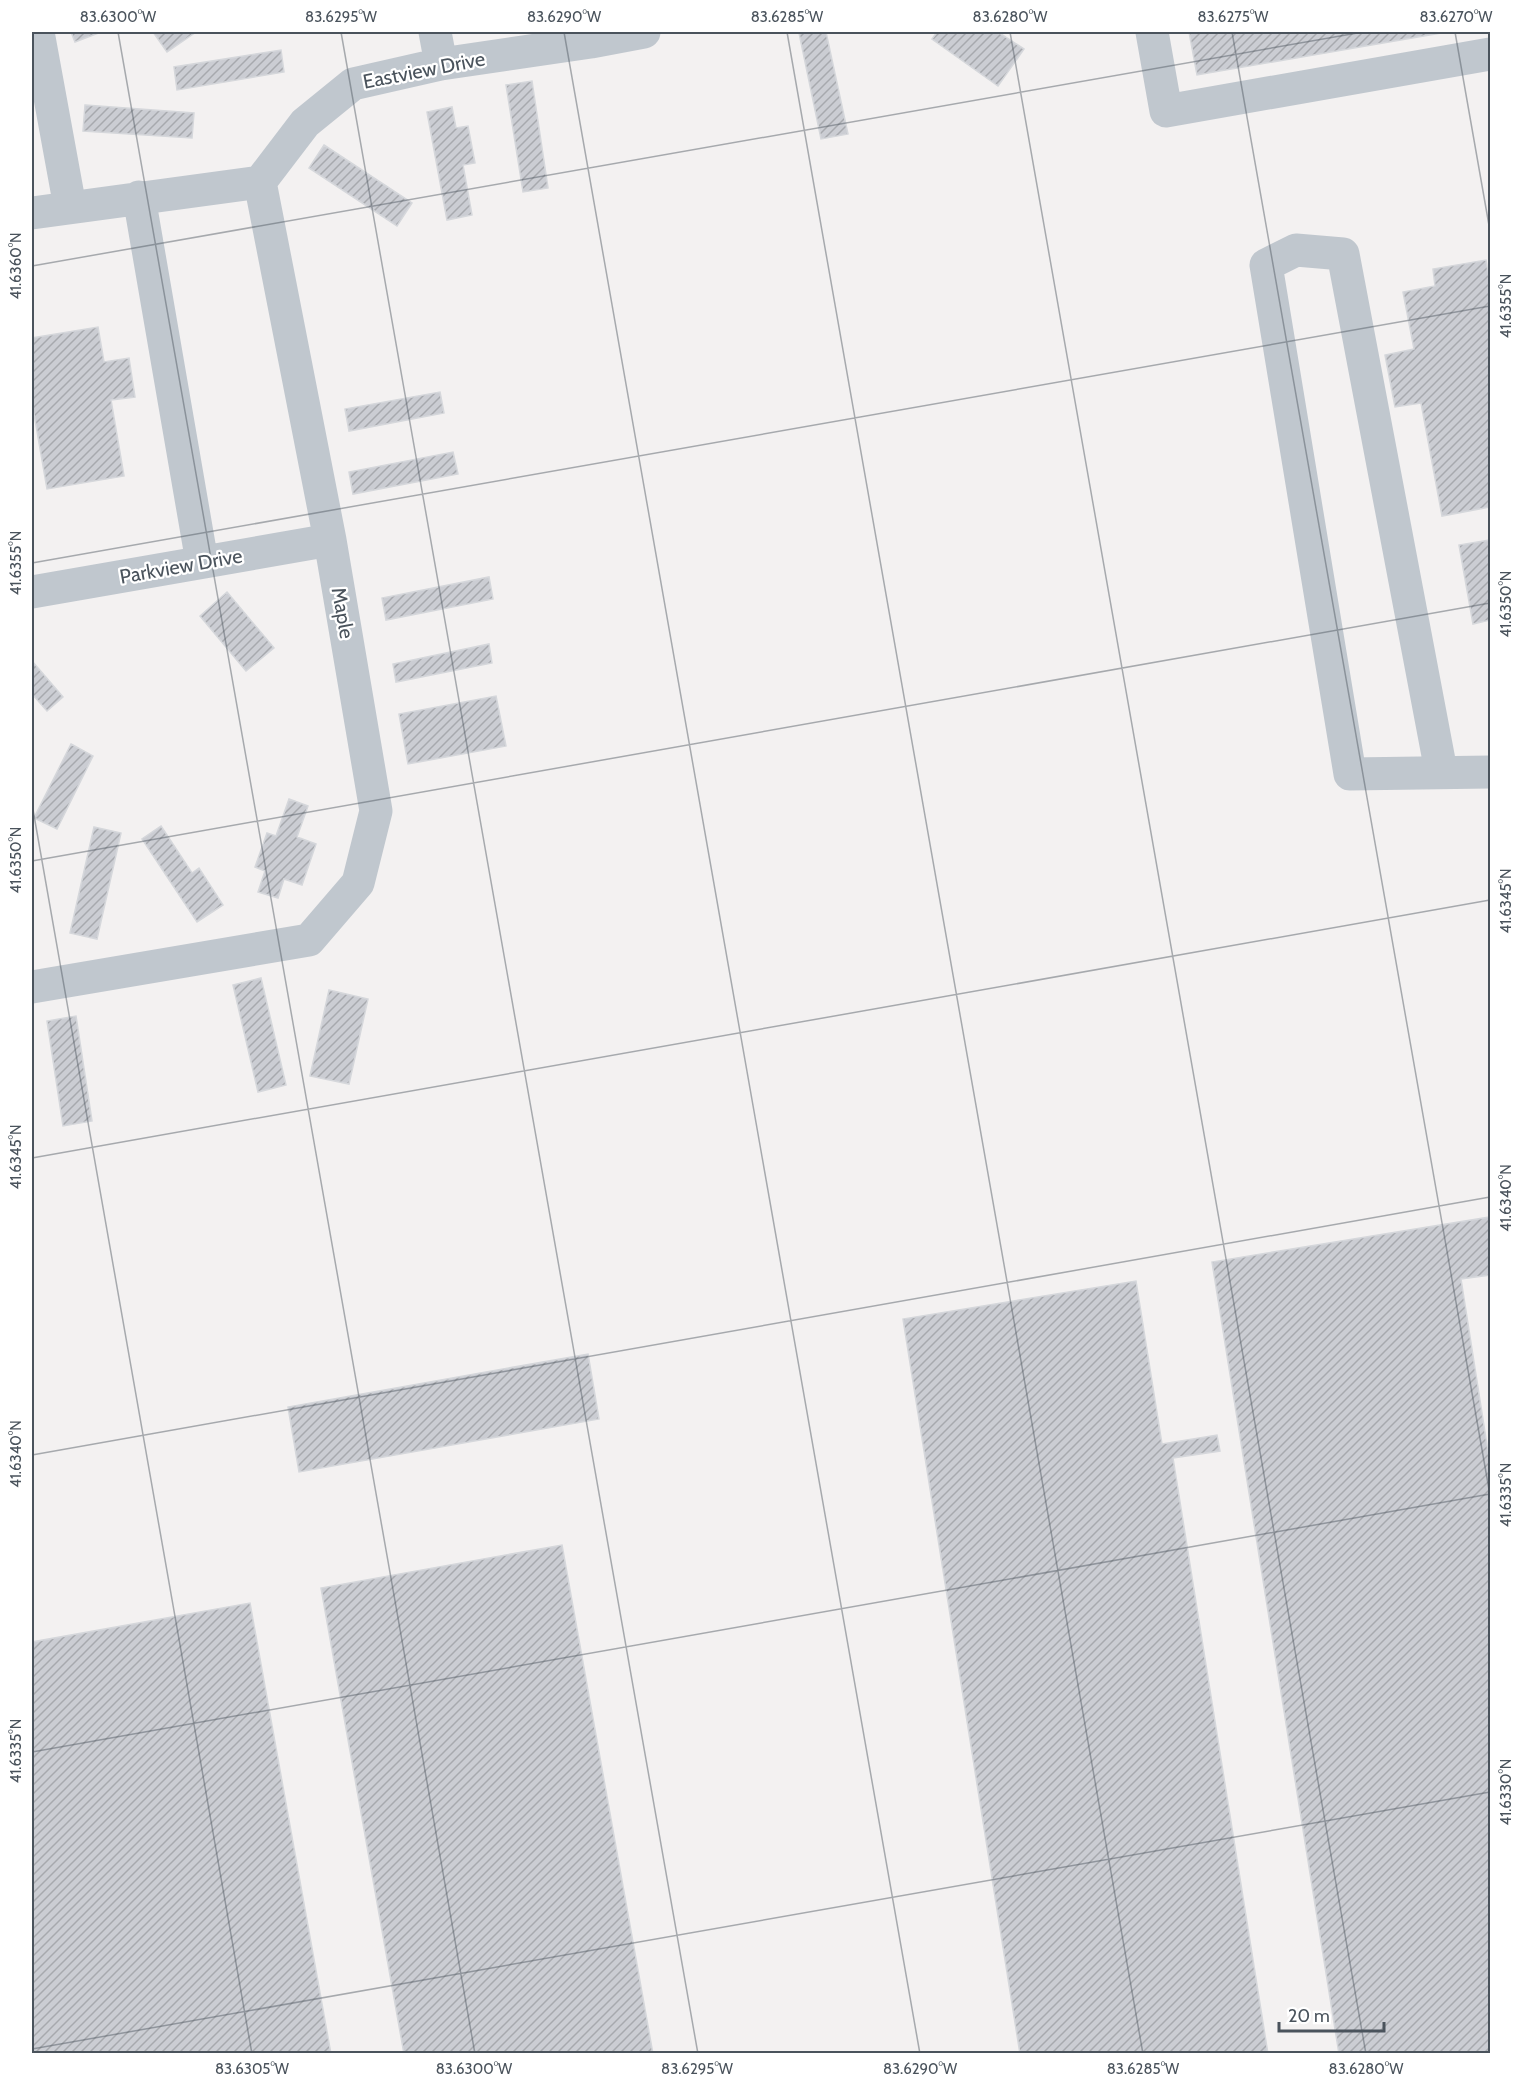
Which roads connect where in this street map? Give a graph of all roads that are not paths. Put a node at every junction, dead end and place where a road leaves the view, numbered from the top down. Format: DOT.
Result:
graph roads {
  1 [pos="38,32"];
  2 [pos="435,32"];
  3 [pos="644,32"];
  4 [pos="1152,32"];
  5 [pos="1491,54"];
  6 [pos="441,64"];
  7 [pos="260,182"];
  8 [pos="139,197"];
  9 [pos="70,207"];
  10 [pos="32,213"];
  11 [pos="330,540"];
  12 [pos="202,562"];
  13 [pos="32,592"];
  14 [pos="1441,771"];
  15 [pos="1491,772"];
  16 [pos="32,987"];
  1 -- 9 [label="street"];
  2 -- 6 [label="street"];
  3 -- 6 [label="street, Eastview Drive"];
  4 -- 5 [label="street"];
  6 -- 7 [label="street, Eastview Drive"];
  7 -- 8 [label="street"];
  7 -- 11 [label="street, Maple"];
  8 -- 9 [label="street"];
  8 -- 12 [label="street"];
  9 -- 10 [label="street"];
  11 -- 12 [label="street, Parkview Drive"];
  11 -- 16 [label="street, Maple"];
  12 -- 13 [label="street, Parkview Drive"];
  14 -- 14 [label="street"];
  14 -- 15 [label="street"];
}
